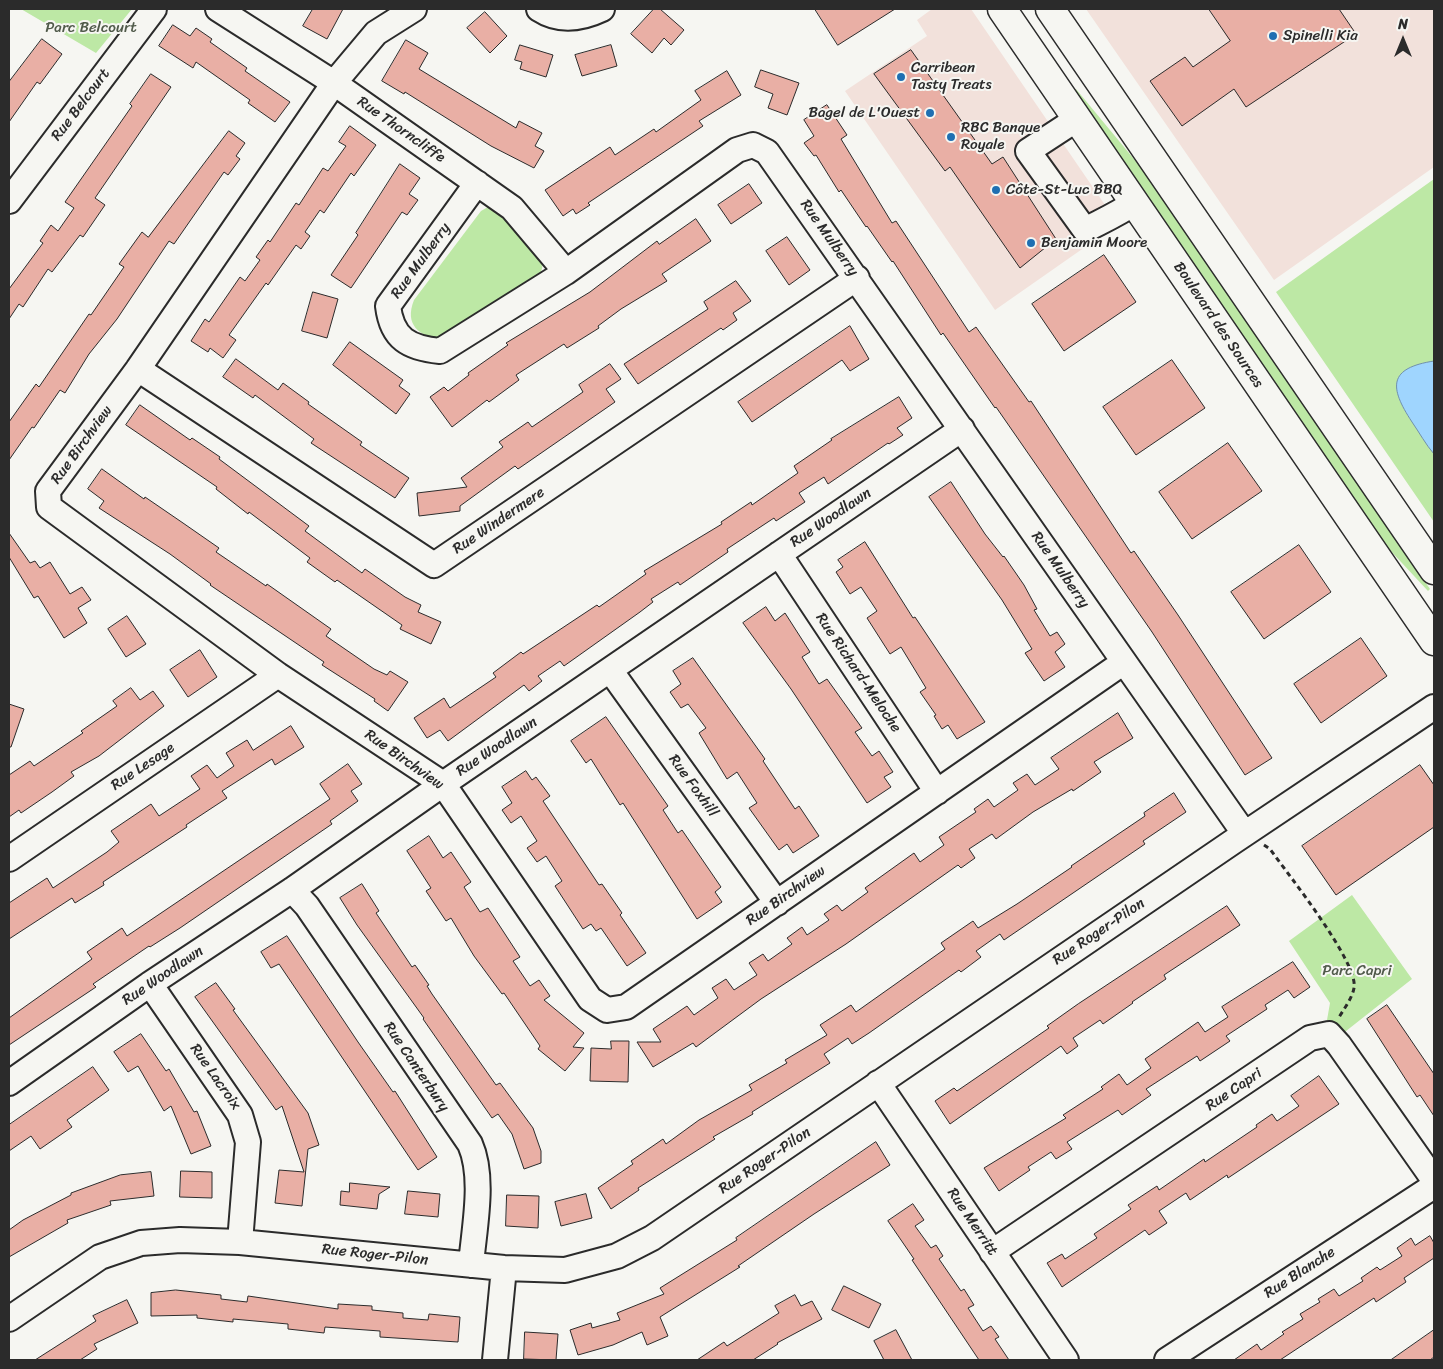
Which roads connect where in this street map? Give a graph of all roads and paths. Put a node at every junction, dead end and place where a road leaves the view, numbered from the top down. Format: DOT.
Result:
graph roads {
  1 [pos="154,9"];
  2 [pos="218,9"];
  3 [pos="414,9"];
  4 [pos="539,9"];
  5 [pos="602,9"];
  6 [pos="1002,9"];
  7 [pos="1050,9"];
  8 [pos="334,83"];
  9 [pos="1077,119"];
  10 [pos="477,183"];
  11 [pos="9,201"];
  12 [pos="1134,203"];
  13 [pos="566,272"];
  14 [pos="857,278"];
  15 [pos="138,369"];
  16 [pos="962,429"];
  17 [pos="779,554"];
  18 [pos="1434,570"];
  19 [pos="1434,641"];
  20 [pos="1124,662"];
  21 [pos="610,670"];
  22 [pos="278,675"];
  23 [pos="1434,707"];
  24 [pos="443,784"];
  25 [pos="937,792"];
  26 [pos="1244,833"];
  27 [pos="9,858"];
  28 [pos="292,890"];
  29 [pos="776,903"];
  30 [pos="150,984"];
  31 [pos="1329,1034"];
  32 [pos="9,1083"];
  33 [pos="878,1084"];
  34 [pos="1434,1180"];
  35 [pos="1434,1186"];
  36 [pos="240,1242"];
  37 [pos="992,1252"];
  38 [pos="471,1265"];
  39 [pos="504,1268"];
  40 [pos="9,1319"];
  41 [pos="495,1360"];
  42 [pos="1066,1360"];
  43 [pos="1166,1360"];
  1 -- 11 [label="street, Rue Belcourt"];
  2 -- 8 [label="street, Rue Thorncliffe"];
  3 -- 8 [label="street, Rue Birchview"];
  4 -- 5 [label="street"];
  6 -- 9 [label="main road, Boulevard des Sources"];
  7 -- 18 [label="main road"];
  8 -- 10 [label="street, Rue Thorncliffe"];
  8 -- 15 [label="street, Rue Birchview"];
  9 -- 12 [label="main road, Boulevard des Sources"];
  9 -- 12 [label="street"];
  10 -- 13 [label="street, Rue Thorncliffe"];
  10 -- 13 [label="street, Rue Mulberry"];
  12 -- 19 [label="main road, Boulevard des Sources"];
  13 -- 14 [label="street, Rue Mulberry"];
  14 -- 15 [label="street, Rue Windermere"];
  14 -- 16 [label="street, Rue Mulberry"];
  15 -- 22 [label="street, Rue Birchview"];
  16 -- 17 [label="street, Rue Woodlawn"];
  16 -- 20 [label="street, Rue Mulberry"];
  17 -- 21 [label="street, Rue Woodlawn"];
  17 -- 25 [label="street, Rue Richard-Meloche"];
  20 -- 25 [label="street, Rue Birchview"];
  20 -- 26 [label="street, Rue Mulberry"];
  21 -- 24 [label="street, Rue Woodlawn"];
  21 -- 29 [label="street, Rue Foxhill"];
  22 -- 24 [label="street, Rue Birchview"];
  22 -- 27 [label="street, Rue Lesage"];
  23 -- 26 [label="street, Rue Roger-Pilon"];
  24 -- 28 [label="street, Rue Woodlawn"];
  24 -- 29 [label="street, Rue Birchview"];
  25 -- 29 [label="street, Rue Birchview"];
  26 -- 31 [label="path"];
  26 -- 33 [label="street, Rue Roger-Pilon"];
  28 -- 30 [label="street, Rue Woodlawn"];
  28 -- 38 [label="street, Rue Canterbury"];
  30 -- 32 [label="street, Rue Woodlawn"];
  30 -- 36 [label="street, Rue Lacroix"];
  31 -- 34 [label="street"];
  31 -- 37 [label="street, Rue Capri"];
  33 -- 37 [label="street, Rue Merritt"];
  33 -- 39 [label="street, Rue Roger-Pilon"];
  35 -- 43 [label="street, Rue Blanche"];
  36 -- 38 [label="street, Rue Roger-Pilon"];
  36 -- 40 [label="street, Rue Roger-Pilon"];
  37 -- 42 [label="street, Rue Merritt"];
  38 -- 39 [label="street, Rue Roger-Pilon"];
  39 -- 41 [label="street"];
}
